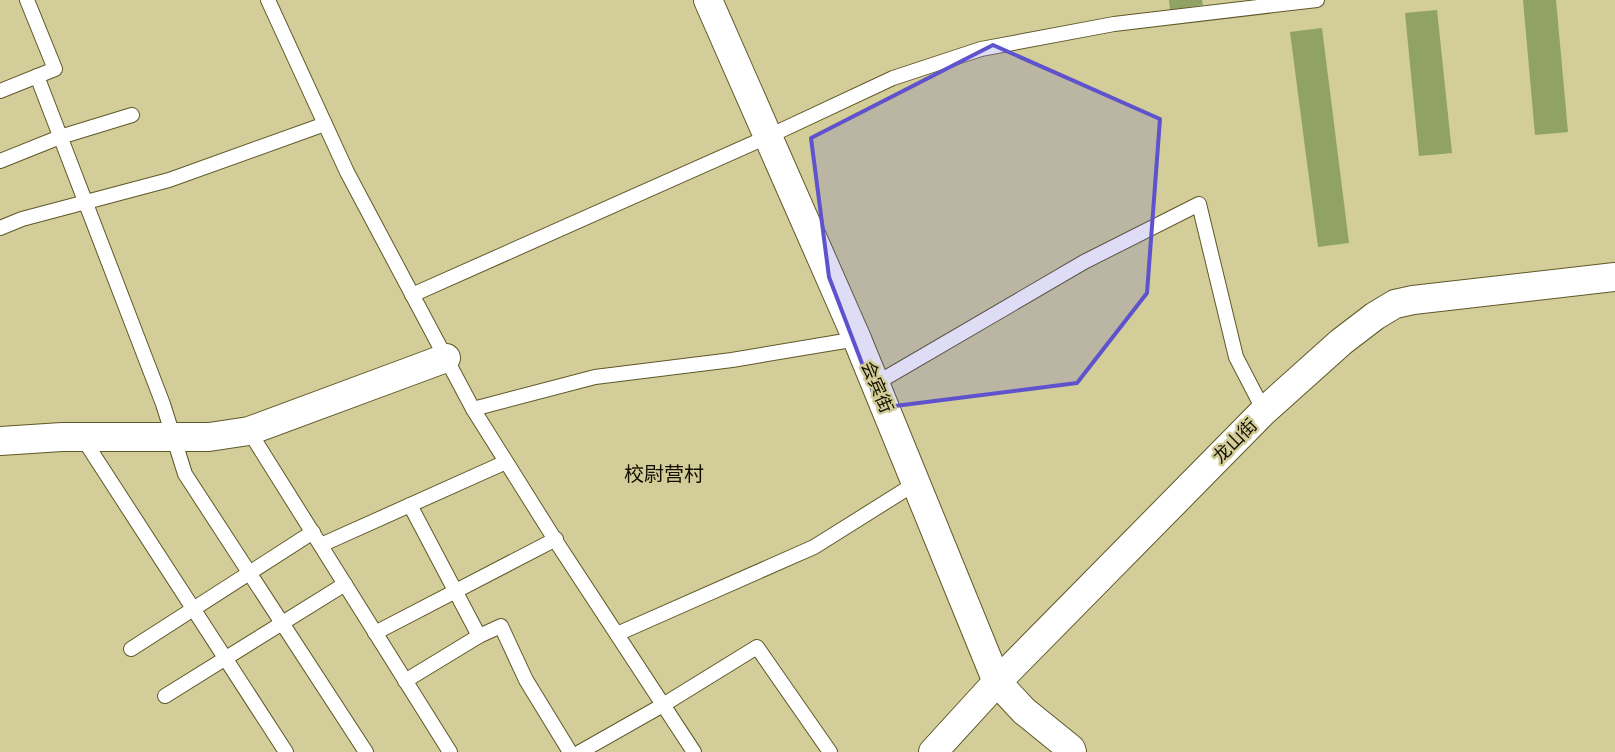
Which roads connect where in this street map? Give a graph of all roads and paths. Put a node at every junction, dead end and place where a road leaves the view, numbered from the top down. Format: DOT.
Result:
graph roads {
  1 [pos="27,0"];
  2 [pos="268,0"];
  3 [pos="708,0"];
  4 [pos="1316,0"];
  5 [pos="37,76"];
  6 [pos="0,91"];
  7 [pos="132,115"];
  8 [pos="325,124"];
  9 [pos="60,137"];
  10 [pos="768,137"];
  11 [pos="0,161"];
  12 [pos="85,202"];
  13 [pos="0,228"];
  14 [pos="1615,277"];
  15 [pos="412,295"];
  16 [pos="857,339"];
  17 [pos="446,358"];
  18 [pos="875,384"];
  19 [pos="473,409"];
  20 [pos="1264,411"];
  21 [pos="249,431"];
  22 [pos="82,437"];
  23 [pos="173,437"];
  24 [pos="0,441"];
  25 [pos="506,462"];
  26 [pos="916,483"];
  27 [pos="410,505"];
  28 [pos="313,532"];
  29 [pos="556,539"];
  30 [pos="321,545"];
  31 [pos="250,573"];
  32 [pos="345,584"];
  33 [pos="455,591"];
  34 [pos="194,609"];
  35 [pos="282,623"];
  36 [pos="375,633"];
  37 [pos="617,634"];
  38 [pos="479,636"];
  39 [pos="131,649"];
  40 [pos="226,659"];
  41 [pos="405,680"];
  42 [pos="997,682"];
  43 [pos="165,696"];
  44 [pos="663,705"];
  45 [pos="286,752"];
  46 [pos="366,752"];
  47 [pos="450,752"];
  48 [pos="570,752"];
  49 [pos="580,752"];
  50 [pos="694,752"];
  51 [pos="830,752"];
  52 [pos="933,752"];
  53 [pos="1072,752"];
  1 -- 5 [label="lane"];
  2 -- 8 [label="lane"];
  3 -- 10 [label="street, 会宾街"];
  4 -- 10 [label="lane"];
  5 -- 6 [label="lane"];
  5 -- 9 [label="lane"];
  7 -- 9 [label="lane"];
  8 -- 12 [label="lane"];
  8 -- 15 [label="lane"];
  9 -- 11 [label="lane"];
  9 -- 12 [label="lane"];
  10 -- 15 [label="lane"];
  10 -- 16 [label="street, 会宾街"];
  12 -- 13 [label="lane"];
  12 -- 23 [label="lane"];
  14 -- 20 [label="street, 龙山街"];
  15 -- 17 [label="lane"];
  16 -- 18 [label="street, 会宾街"];
  16 -- 19 [label="lane"];
  17 -- 19 [label="lane"];
  17 -- 21 [label="street"];
  18 -- 20 [label="lane"];
  18 -- 26 [label="street, 会宾街"];
  19 -- 25 [label="lane"];
  20 -- 42 [label="street, 龙山街"];
  21 -- 23 [label="street"];
  21 -- 28 [label="lane"];
  22 -- 23 [label="street"];
  22 -- 24 [label="street"];
  22 -- 34 [label="lane"];
  23 -- 31 [label="lane"];
  25 -- 27 [label="lane"];
  25 -- 29 [label="lane"];
  26 -- 37 [label="lane"];
  26 -- 42 [label="street, 会宾街"];
  27 -- 30 [label="lane"];
  27 -- 33 [label="lane"];
  28 -- 30 [label="lane"];
  28 -- 31 [label="lane"];
  29 -- 33 [label="lane"];
  29 -- 37 [label="lane"];
  30 -- 32 [label="lane"];
  31 -- 34 [label="lane"];
  31 -- 35 [label="lane"];
  32 -- 35 [label="lane"];
  32 -- 36 [label="lane"];
  33 -- 36 [label="lane"];
  33 -- 38 [label="lane"];
  34 -- 39 [label="lane"];
  34 -- 40 [label="lane"];
  35 -- 40 [label="lane"];
  35 -- 46 [label="lane"];
  36 -- 41 [label="lane"];
  37 -- 44 [label="lane"];
  38 -- 41 [label="lane"];
  38 -- 48 [label="lane"];
  40 -- 43 [label="lane"];
  40 -- 45 [label="lane"];
  41 -- 47 [label="lane"];
  42 -- 52 [label="street, 龙山街"];
  42 -- 53 [label="street, 会宾街"];
  44 -- 49 [label="lane"];
  44 -- 50 [label="lane"];
  44 -- 51 [label="lane"];
}
